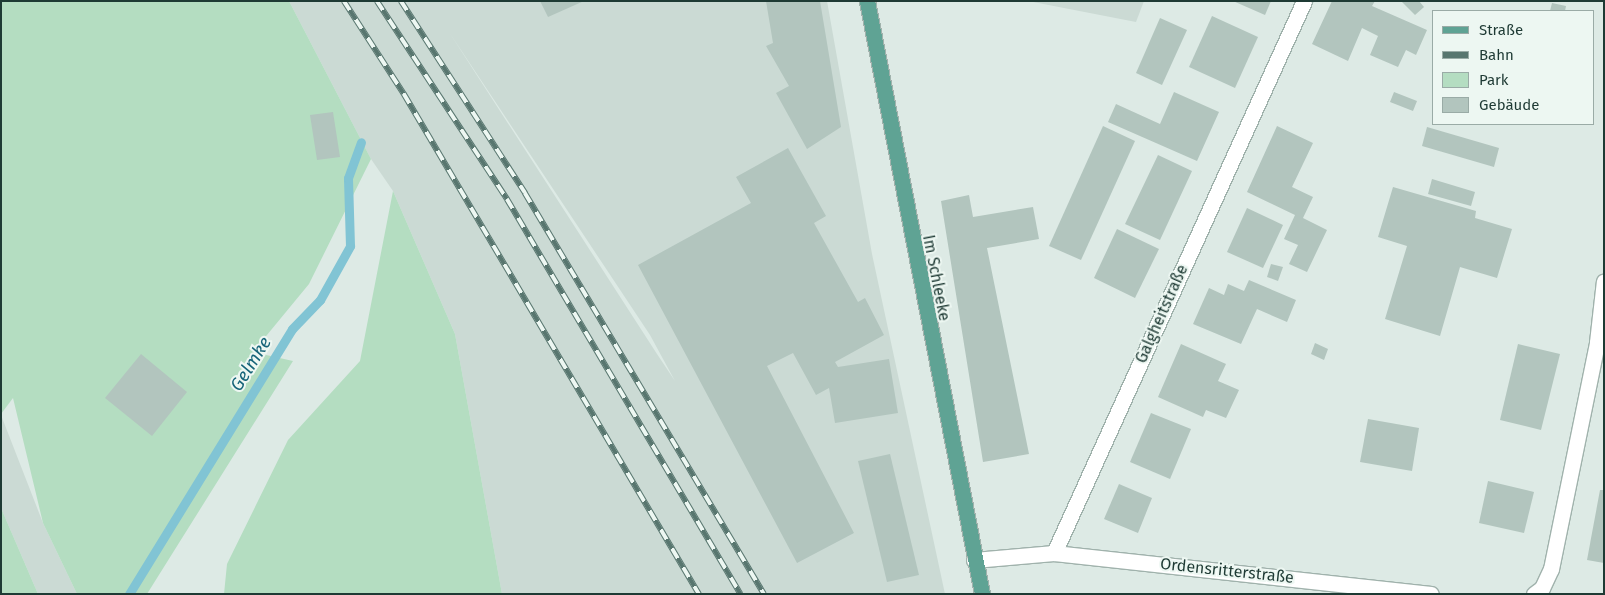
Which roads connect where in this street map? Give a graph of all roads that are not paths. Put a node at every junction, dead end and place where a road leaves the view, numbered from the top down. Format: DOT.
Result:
graph roads {
  1 [pos="867,1"];
  2 [pos="1304,1"];
  3 [pos="1604,281"];
  4 [pos="1600,343"];
  5 [pos="1054,554"];
  6 [pos="974,560"];
  7 [pos="982,594"];
  8 [pos="1431,594"];
  9 [pos="1534,594"];
  1 -- 6 [label="main road, Im Schleeke"];
  2 -- 5 [label="street, Galgheitstraße"];
  3 -- 4 [label="street"];
  4 -- 9 [label="street"];
  5 -- 6 [label="street"];
  5 -- 8 [label="street, Ordensritterstraße"];
  6 -- 7 [label="main road, Im Schleeke"];
}
